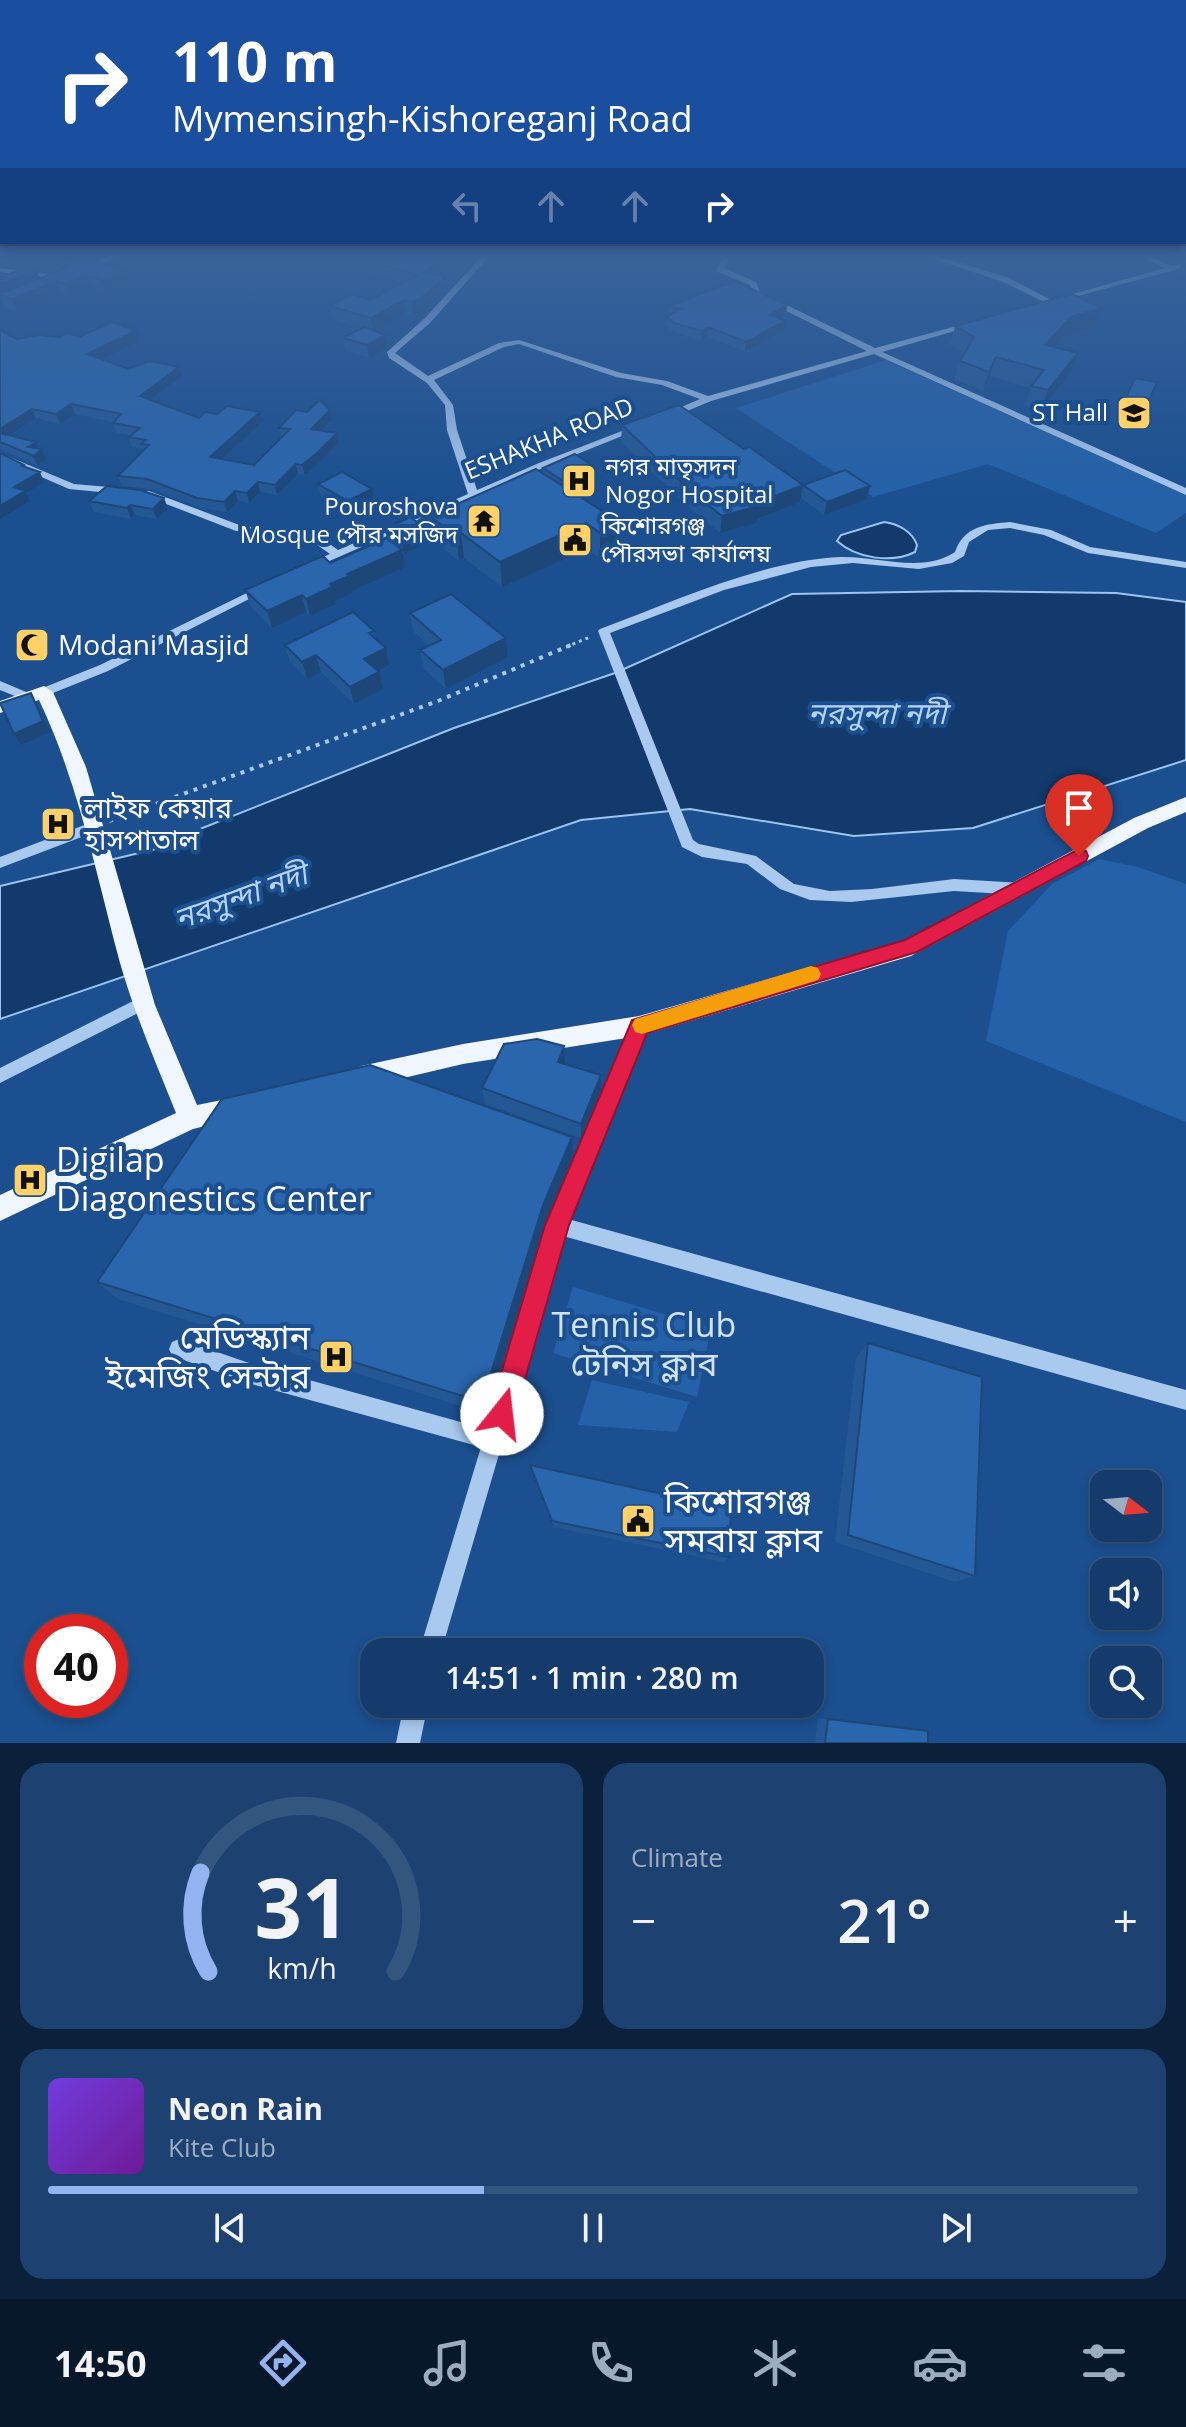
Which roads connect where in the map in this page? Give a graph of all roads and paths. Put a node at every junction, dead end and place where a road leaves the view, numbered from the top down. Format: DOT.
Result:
graph roads {
  1 [pos="410,335"];
  2 [pos="842,335"];
  3 [pos="929,335"];
  4 [pos="874,351"];
  5 [pos="429,379"];
  6 [pos="708,399"];
  7 [pos="661,419"];
  8 [pos="646,425"];
  9 [pos="0,456"];
  10 [pos="1186,492"];
  11 [pos="474,496"];
  12 [pos="337,554"];
  13 [pos="1186,565"];
  14 [pos="298,572"];
  15 [pos="272,584"];
  16 [pos="604,631"];
  17 [pos="0,685"];
  18 [pos="36,695"];
  19 [pos="0,707"];
  20 [pos="1186,804"];
  21 [pos="95,826"];
  22 [pos="0,863"];
  23 [pos="1022,889"];
  24 [pos="142,998"];
  25 [pos="639,1026"];
  26 [pos="373,1074"];
  27 [pos="0,1076"];
  28 [pos="343,1081"];
  29 [pos="401,1084"];
  30 [pos="253,1104"];
  31 [pos="190,1118"];
  32 [pos="0,1208"];
  33 [pos="557,1225"];
  34 [pos="179,1349"];
  35 [pos="1186,1400"];
  36 [pos="494,1441"];
  37 [pos="434,1638"];
  38 [pos="413,1718"];
  39 [pos="408,1743"];
  1 -- 5 [label="street"];
  2 -- 4 [label="street"];
  3 -- 4 [label="street, ESHAKHA ROAD"];
  4 -- 6 [label="street, ESHAKHA ROAD"];
  4 -- 10 [label="street"];
  5 -- 6 [label="street"];
  5 -- 11 [label="street"];
  6 -- 7 [label="street, ESHAKHA ROAD"];
  8 -- 11 [label="street, ESHAKHA ROAD"];
  9 -- 12 [label="street"];
  11 -- 12 [label="street, ESHAKHA ROAD"];
  12 -- 14 [label="street, ESHAKHA ROAD"];
  13 -- 16 [label="street"];
  15 -- 18 [label="street"];
  16 -- 21 [label="path"];
  16 -- 23 [label="street"];
  17 -- 18 [label="street"];
  18 -- 19 [label="main road"];
  18 -- 21 [label="main road"];
  20 -- 23 [label="main road"];
  21 -- 22 [label="street"];
  21 -- 24 [label="main road"];
  23 -- 25 [label="main road"];
  24 -- 27 [label="street"];
  24 -- 31 [label="main road"];
  25 -- 26 [label="main road"];
  25 -- 33 [label="street"];
  26 -- 28 [label="main road"];
  26 -- 29 [label="street"];
  30 -- 31 [label="main road"];
  31 -- 32 [label="main road"];
  33 -- 35 [label="street"];
  33 -- 36 [label="street"];
  34 -- 36 [label="street"];
  36 -- 37 [label="street"];
  38 -- 39 [label="street"];
}
